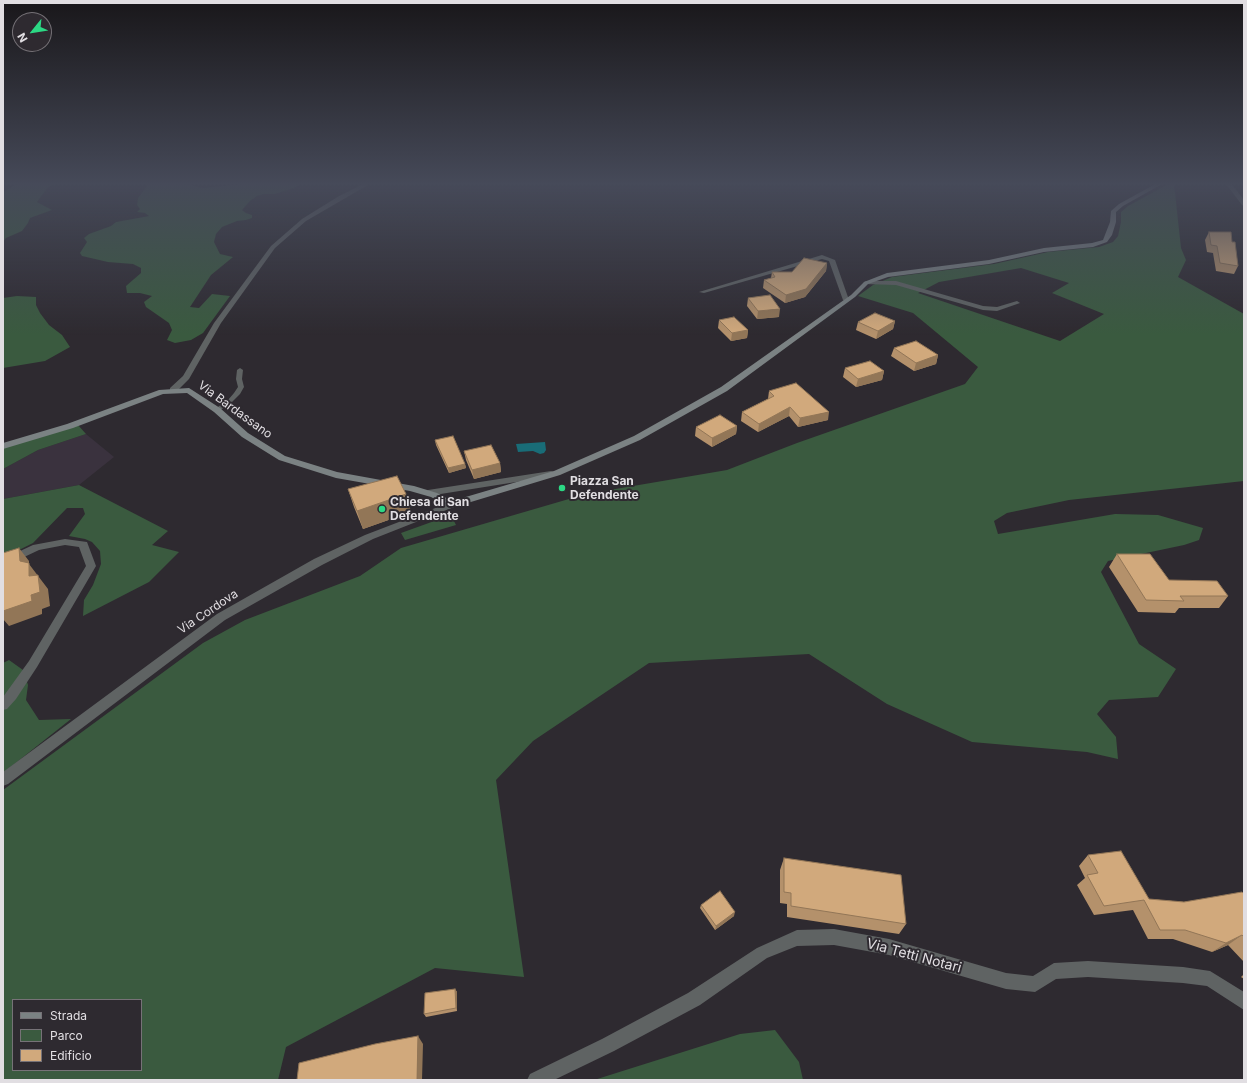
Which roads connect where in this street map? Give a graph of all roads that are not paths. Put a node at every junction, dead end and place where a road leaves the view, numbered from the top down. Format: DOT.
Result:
graph roads {
  1 [pos="288,234"];
  2 [pos="1109,234"];
  3 [pos="866,283"];
  4 [pos="702,292"];
  5 [pos="846,300"];
  6 [pos="1017,304"];
  7 [pos="240,370"];
  8 [pos="173,390"];
  9 [pos="217,410"];
  10 [pos="3,446"];
  11 [pos="556,473"];
  12 [pos="428,493"];
  13 [pos="451,505"];
  14 [pos="3,563"];
  15 [pos="3,705"];
  16 [pos="3,780"];
  17 [pos="1244,1002"];
  18 [pos="536,1080"];
  1 -- 8 [label="street"];
  2 -- 3 [label="street"];
  3 -- 5 [label="street"];
  3 -- 6 [label="street"];
  4 -- 5 [label="street"];
  5 -- 11 [label="street"];
  7 -- 9 [label="lane"];
  8 -- 9 [label="street, Via Bardassano"];
  8 -- 10 [label="street, Via Bardassano"];
  9 -- 12 [label="street, Via Bardassano"];
  11 -- 12 [label="street"];
  11 -- 13 [label="street"];
  12 -- 13 [label="street, Via Bardassano"];
  13 -- 16 [label="street, Via Cordova"];
  14 -- 15 [label="street"];
  17 -- 18 [label="street, Via Tetti Notari"];
}
